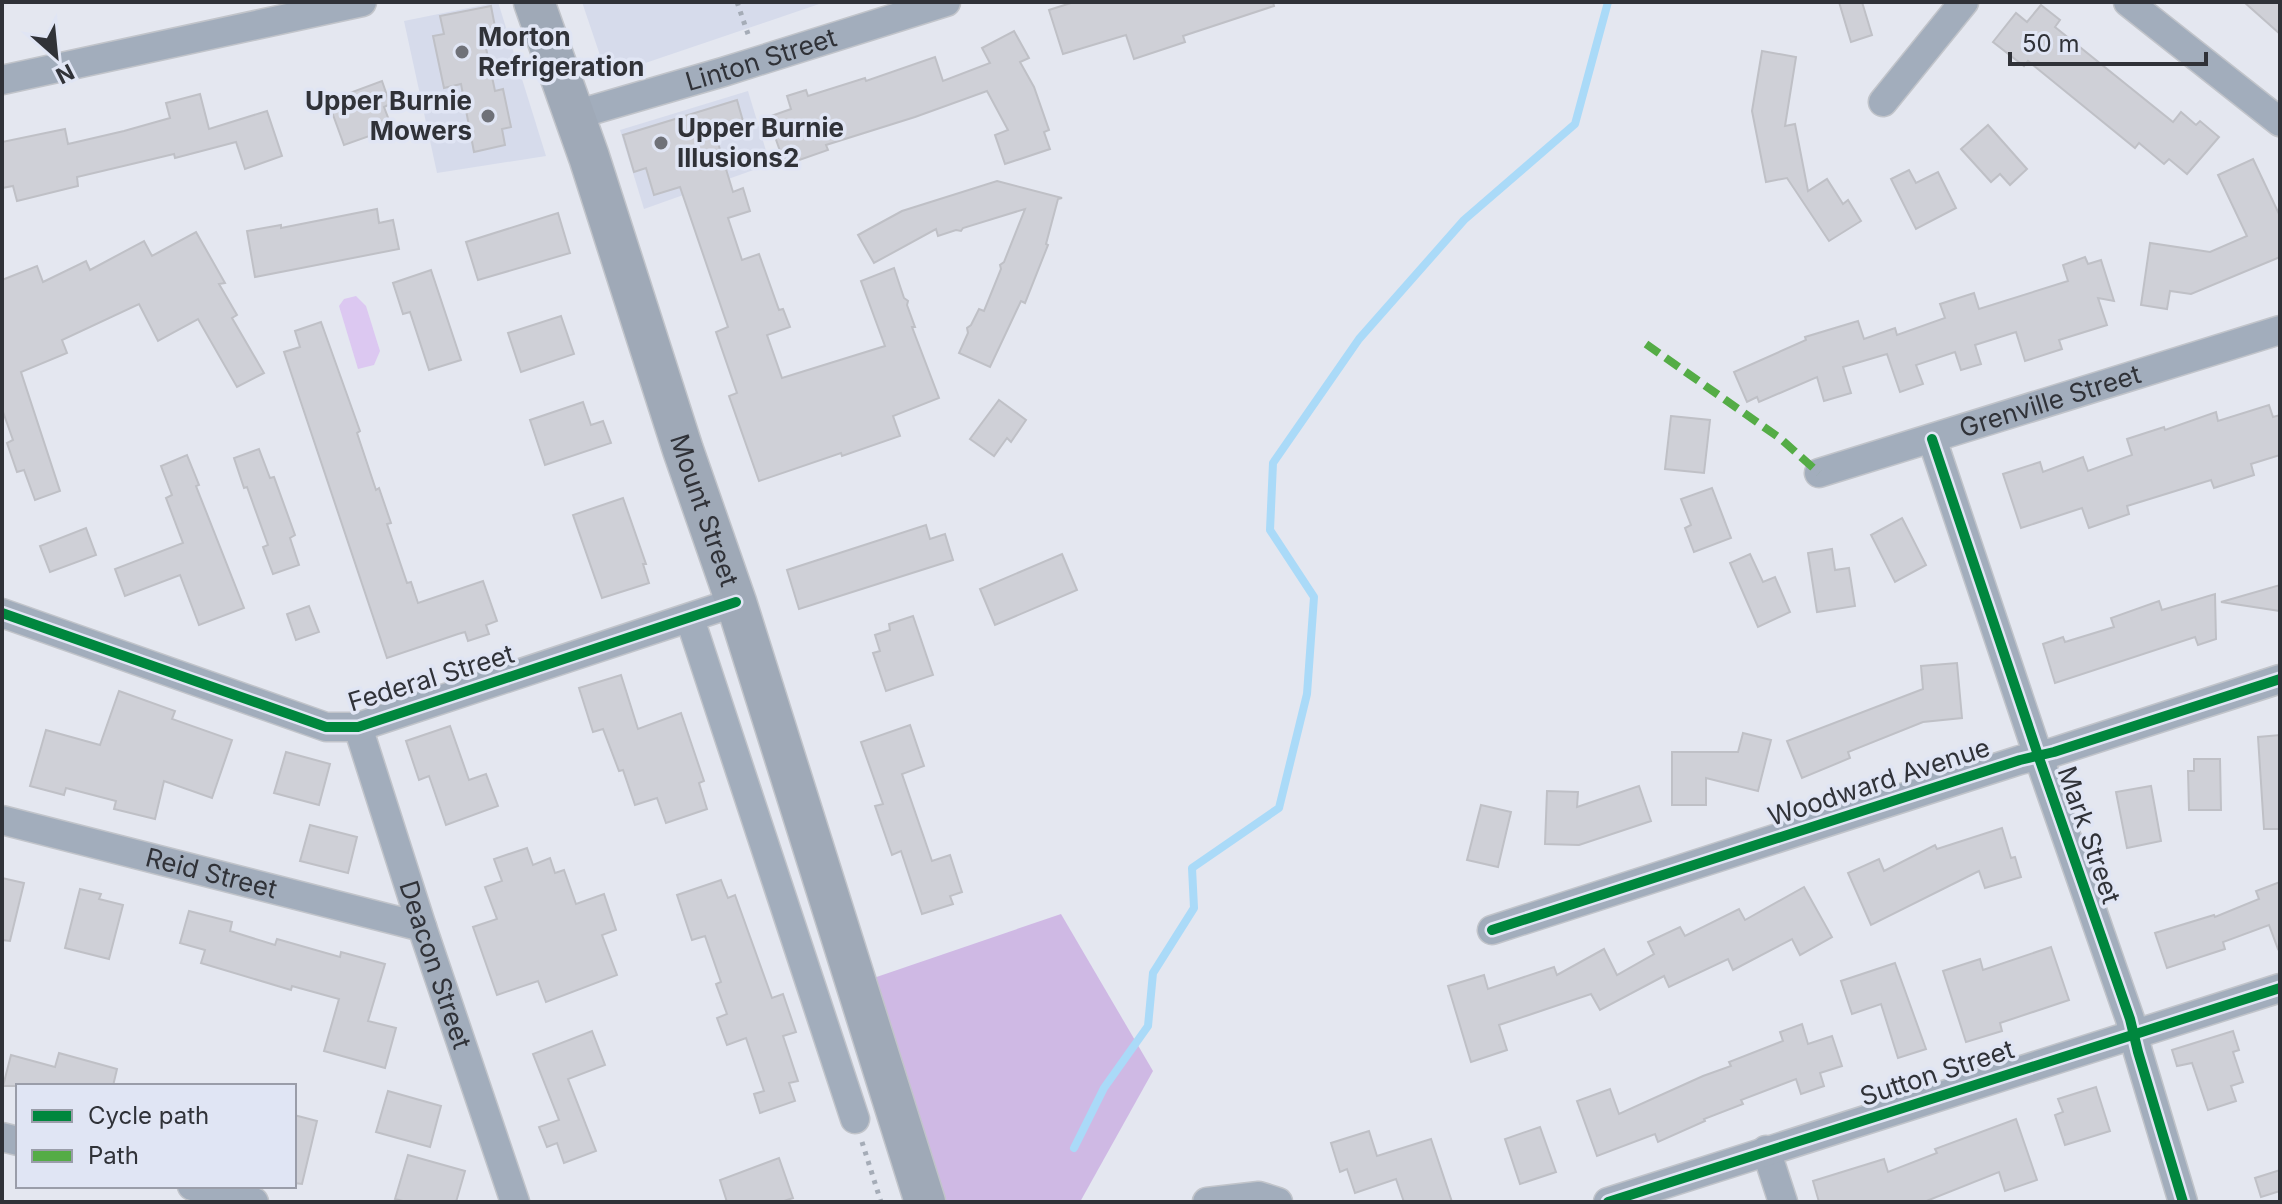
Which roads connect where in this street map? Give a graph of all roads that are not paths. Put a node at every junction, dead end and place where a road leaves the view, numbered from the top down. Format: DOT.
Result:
graph roads {
  1 [pos="362,2"];
  2 [pos="534,2"];
  3 [pos="946,2"];
  4 [pos="1964,2"];
  5 [pos="2128,2"];
  6 [pos="916,6"];
  7 [pos="2,80"];
  8 [pos="1883,102"];
  9 [pos="575,115"];
  10 [pos="2280,122"];
  11 [pos="2280,330"];
  12 [pos="1932,439"];
  13 [pos="1819,473"];
  14 [pos="736,602"];
  15 [pos="2,613"];
  16 [pos="690,619"];
  17 [pos="2280,679"];
  18 [pos="358,727"];
  19 [pos="2038,755"];
  20 [pos="2,820"];
  21 [pos="422,927"];
  22 [pos="1492,930"];
  23 [pos="2280,988"];
  24 [pos="2133,1034"];
  25 [pos="855,1119"];
  26 [pos="1766,1150"];
  27 [pos="200,1188"];
  28 [pos="254,1202"];
  29 [pos="515,1202"];
  30 [pos="925,1202"];
  31 [pos="1207,1202"];
  32 [pos="1278,1202"];
  33 [pos="1608,1202"];
  34 [pos="1783,1202"];
  35 [pos="2183,1202"];
  1 -- 7 [label="street"];
  2 -- 9 [label="highway, Mount Street"];
  3 -- 6 [label="street, Linton Street"];
  4 -- 8 [label="street"];
  5 -- 10 [label="street"];
  6 -- 9 [label="street, Linton Street"];
  9 -- 14 [label="highway, Mount Street"];
  11 -- 12 [label="street, Grenville Street"];
  12 -- 13 [label="street, Grenville Street"];
  12 -- 19 [label="street, Mark Street"];
  14 -- 16 [label="street, Federal Street"];
  14 -- 30 [label="highway, Mount Street"];
  15 -- 18 [label="street, Federal Street"];
  16 -- 18 [label="street, Federal Street"];
  16 -- 25 [label="street"];
  17 -- 19 [label="street, Woodward Avenue"];
  18 -- 21 [label="street, Deacon Street"];
  19 -- 22 [label="street, Woodward Avenue"];
  19 -- 24 [label="street, Mark Street"];
  20 -- 21 [label="street, Reid Street"];
  21 -- 29 [label="street, Deacon Street"];
  23 -- 24 [label="street, Sutton Street"];
  24 -- 26 [label="street, Sutton Street"];
  24 -- 35 [label="street, Mark Street"];
  26 -- 33 [label="street, Sutton Street"];
  26 -- 34 [label="street"];
  27 -- 28 [label="street"];
  31 -- 32 [label="street"];
}
